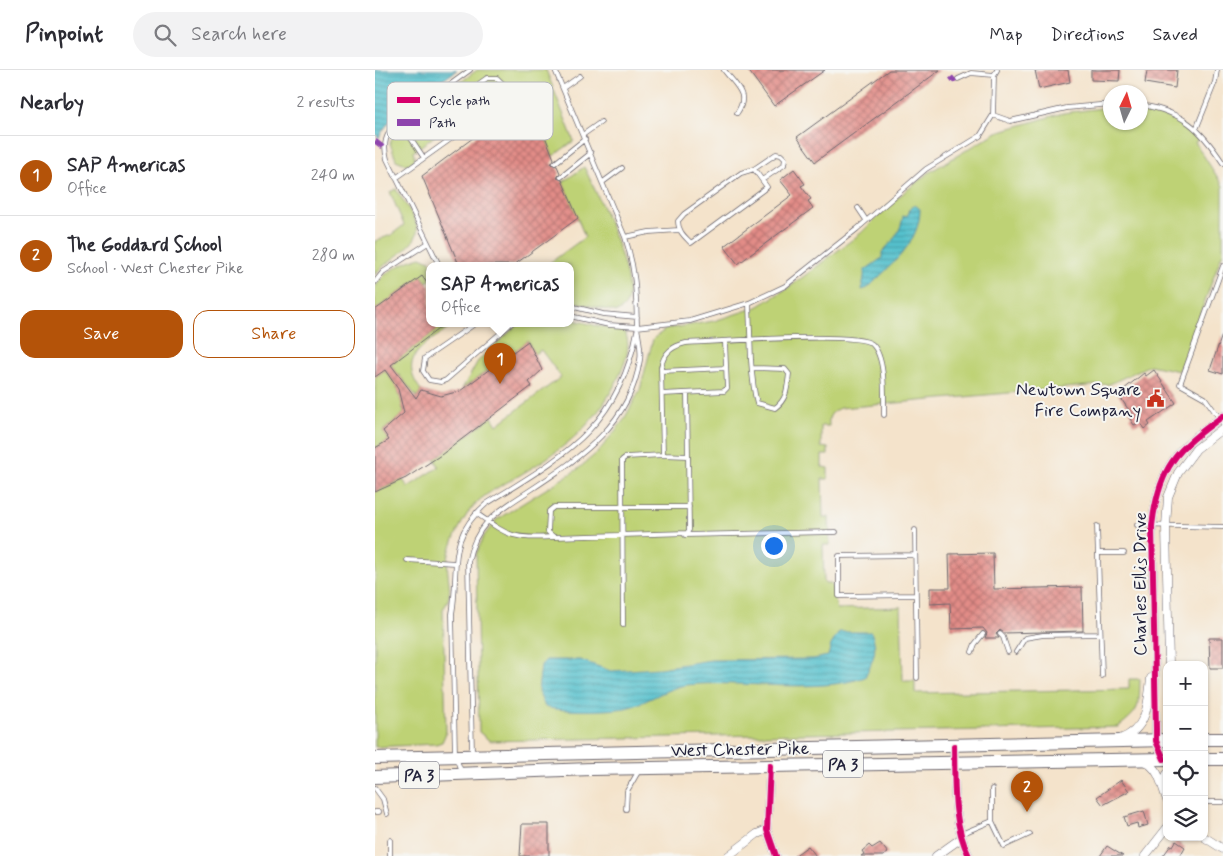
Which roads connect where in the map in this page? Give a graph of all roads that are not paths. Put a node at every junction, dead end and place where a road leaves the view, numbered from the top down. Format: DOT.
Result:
graph roads {
  1 [pos="470,70"];
  2 [pos="555,70"];
  3 [pos="724,70"];
  4 [pos="997,70"];
  5 [pos="1217,70"];
  6 [pos="994,75"];
  7 [pos="580,76"];
  8 [pos="958,79"];
  9 [pos="454,82"];
  10 [pos="481,82"];
  11 [pos="501,82"];
  12 [pos="563,88"];
  13 [pos="1103,105"];
  14 [pos="1148,106"];
  15 [pos="737,114"];
  16 [pos="993,114"];
  17 [pos="601,122"];
  18 [pos="1197,127"];
  19 [pos="585,137"];
  20 [pos="387,138"];
  21 [pos="412,140"];
  22 [pos="450,140"];
  23 [pos="591,152"];
  24 [pos="425,158"];
  25 [pos="555,162"];
  26 [pos="1223,163"];
  27 [pos="622,168"];
  28 [pos="754,169"];
  29 [pos="561,177"];
  30 [pos="396,178"];
  31 [pos="762,180"];
  32 [pos="603,182"];
  33 [pos="858,208"];
  34 [pos="866,220"];
  35 [pos="679,230"];
  36 [pos="625,237"];
  37 [pos="428,243"];
  38 [pos="438,262"];
  39 [pos="1223,266"];
  40 [pos="375,282"];
  41 [pos="749,303"];
  42 [pos="574,307"];
  43 [pos="574,317"];
  44 [pos="637,317"];
  45 [pos="637,326"];
  46 [pos="470,327"];
  47 [pos="506,327"];
  48 [pos="752,340"];
  49 [pos="725,342"];
  50 [pos="726,368"];
  51 [pos="752,368"];
  52 [pos="661,371"];
  53 [pos="687,393"];
  54 [pos="662,394"];
  55 [pos="885,415"];
  56 [pos="1222,419"];
  57 [pos="1223,428"];
  58 [pos="663,455"];
  59 [pos="688,456"];
  60 [pos="689,507"];
  61 [pos="622,508"];
  62 [pos="476,513"];
  63 [pos="487,521"];
  64 [pos="1137,525"];
  65 [pos="1097,526"];
  66 [pos="1152,526"];
  67 [pos="1167,526"];
  68 [pos="1223,527"];
  69 [pos="915,530"];
  70 [pos="836,532"];
  71 [pos="685,535"];
  72 [pos="622,536"];
  73 [pos="554,537"];
  74 [pos="1124,553"];
  75 [pos="1098,554"];
  76 [pos="915,555"];
  77 [pos="407,560"];
  78 [pos="455,563"];
  79 [pos="916,595"];
  80 [pos="623,625"];
  81 [pos="983,634"];
  82 [pos="1000,634"];
  83 [pos="1100,634"];
  84 [pos="1154,651"];
  85 [pos="973,652"];
  86 [pos="1008,652"];
  87 [pos="1016,652"];
  88 [pos="1169,661"];
  89 [pos="1102,676"];
  90 [pos="917,678"];
  91 [pos="1163,730"];
  92 [pos="1208,738"];
  93 [pos="1163,739"];
  94 [pos="1222,739"];
  95 [pos="1111,741"];
  96 [pos="954,746"];
  97 [pos="455,755"];
  98 [pos="375,758"];
  99 [pos="470,758"];
  100 [pos="1163,759"];
  101 [pos="1208,759"];
  102 [pos="1223,759"];
  103 [pos="1142,760"];
  104 [pos="954,762"];
  105 [pos="770,766"];
  106 [pos="640,768"];
  107 [pos="464,771"];
  108 [pos="375,777"];
  109 [pos="1163,784"];
  110 [pos="375,788"];
  111 [pos="992,789"];
  112 [pos="1208,802"];
  113 [pos="1223,802"];
  114 [pos="626,809"];
  115 [pos="387,814"];
  116 [pos="993,821"];
  117 [pos="767,830"];
  118 [pos="1163,833"];
  119 [pos="1030,834"];
  120 [pos="960,837"];
  121 [pos="1208,839"];
  122 [pos="390,840"];
  123 [pos="1223,849"];
  124 [pos="390,856"];
  125 [pos="728,856"];
  126 [pos="777,856"];
  127 [pos="936,856"];
  128 [pos="969,856"];
  129 [pos="1145,856"];
  1 -- 9 [label="lane"];
  2 -- 12 [label="lane"];
  3 -- 15 [label="lane"];
  4 -- 6 [label="lane"];
  5 -- 18 [label="lane"];
  6 -- 8 [label="lane"];
  6 -- 16 [label="lane"];
  7 -- 12 [label="lane"];
  10 -- 11 [label="lane"];
  12 -- 19 [label="lane"];
  13 -- 16 [label="lane"];
  14 -- 18 [label="lane"];
  16 -- 34 [label="lane"];
  17 -- 19 [label="lane"];
  18 -- 26 [label="lane"];
  19 -- 23 [label="lane"];
  19 -- 25 [label="lane"];
  20 -- 30 [label="lane"];
  21 -- 24 [label="lane"];
  22 -- 24 [label="lane"];
  23 -- 29 [label="lane"];
  23 -- 32 [label="lane"];
  24 -- 30 [label="lane"];
  27 -- 32 [label="lane"];
  28 -- 31 [label="lane"];
  28 -- 31 [label="lane"];
  28 -- 35 [label="lane"];
  30 -- 37 [label="lane"];
  31 -- 35 [label="lane"];
  32 -- 36 [label="lane"];
  33 -- 34 [label="lane"];
  34 -- 41 [label="lane"];
  35 -- 36 [label="lane"];
  36 -- 44 [label="lane"];
  37 -- 38 [label="lane"];
  37 -- 40 [label="lane"];
  39 -- 56 [label="lane"];
  41 -- 45 [label="lane"];
  41 -- 48 [label="lane"];
  42 -- 44 [label="lane"];
  43 -- 45 [label="lane"];
  44 -- 45 [label="lane"];
  45 -- 62 [label="lane"];
  45 -- 63 [label="lane"];
  46 -- 47 [label="lane"];
  48 -- 49 [label="lane"];
  48 -- 51 [label="lane"];
  48 -- 55 [label="lane"];
  49 -- 50 [label="lane"];
  49 -- 52 [label="lane"];
  50 -- 52 [label="lane"];
  50 -- 53 [label="lane"];
  51 -- 51 [label="lane"];
  52 -- 54 [label="lane"];
  53 -- 54 [label="lane"];
  53 -- 59 [label="lane"];
  54 -- 58 [label="lane"];
  56 -- 66 [label="street, Charles Ellis Drive"];
  57 -- 67 [label="street, Charles Ellis Drive"];
  58 -- 59 [label="lane"];
  58 -- 61 [label="lane"];
  59 -- 60 [label="lane"];
  60 -- 61 [label="lane"];
  60 -- 71 [label="lane"];
  61 -- 72 [label="lane"];
  61 -- 73 [label="lane"];
  62 -- 63 [label="lane"];
  62 -- 78 [label="lane"];
  63 -- 73 [label="lane"];
  63 -- 99 [label="lane"];
  64 -- 66 [label="lane"];
  65 -- 75 [label="lane"];
  66 -- 67 [label="lane"];
  66 -- 84 [label="street, Charles Ellis Drive"];
  67 -- 68 [label="lane"];
  67 -- 88 [label="street, Charles Ellis Drive"];
  69 -- 76 [label="lane"];
  70 -- 71 [label="lane"];
  71 -- 72 [label="lane"];
  72 -- 73 [label="lane"];
  72 -- 80 [label="lane"];
  74 -- 75 [label="lane"];
  75 -- 83 [label="lane"];
  76 -- 79 [label="lane"];
  76 -- 79 [label="lane"];
  77 -- 78 [label="lane"];
  78 -- 97 [label="lane"];
  79 -- 90 [label="lane"];
  81 -- 85 [label="lane"];
  82 -- 86 [label="lane"];
  83 -- 87 [label="lane"];
  83 -- 89 [label="lane"];
  84 -- 91 [label="street, Charles Ellis Drive"];
  84 -- 95 [label="street, Charles Ellis Drive"];
  92 -- 94 [label="highway"];
  93 -- 95 [label="highway, West Chester Pike / PA 3"];
  95 -- 96 [label="highway, West Chester Pike / PA 3"];
  96 -- 99 [label="highway, West Chester Pike / PA 3"];
  96 -- 104 [label="street"];
  97 -- 98 [label="highway, West Chester Pike / PA 3"];
  97 -- 99 [label="highway, West Chester Pike / PA 3"];
  97 -- 107 [label="lane"];
  100 -- 103 [label="highway, West Chester Pike / PA 3"];
  101 -- 102 [label="highway"];
  103 -- 104 [label="highway, West Chester Pike / PA 3"];
  103 -- 109 [label="street"];
  104 -- 105 [label="highway, West Chester Pike / PA 3"];
  104 -- 120 [label="street"];
  105 -- 106 [label="highway, West Chester Pike / PA 3"];
  105 -- 117 [label="street"];
  106 -- 107 [label="highway, West Chester Pike / PA 3"];
  106 -- 114 [label="lane"];
  107 -- 108 [label="highway, West Chester Pike / PA 3"];
  110 -- 115 [label="lane"];
  111 -- 116 [label="lane"];
  112 -- 113 [label="lane"];
  116 -- 119 [label="lane"];
  116 -- 120 [label="lane"];
  117 -- 125 [label="street"];
  117 -- 126 [label="street"];
  118 -- 129 [label="street"];
  120 -- 127 [label="street"];
  120 -- 128 [label="street"];
  121 -- 123 [label="street"];
  122 -- 124 [label="lane"];
}
